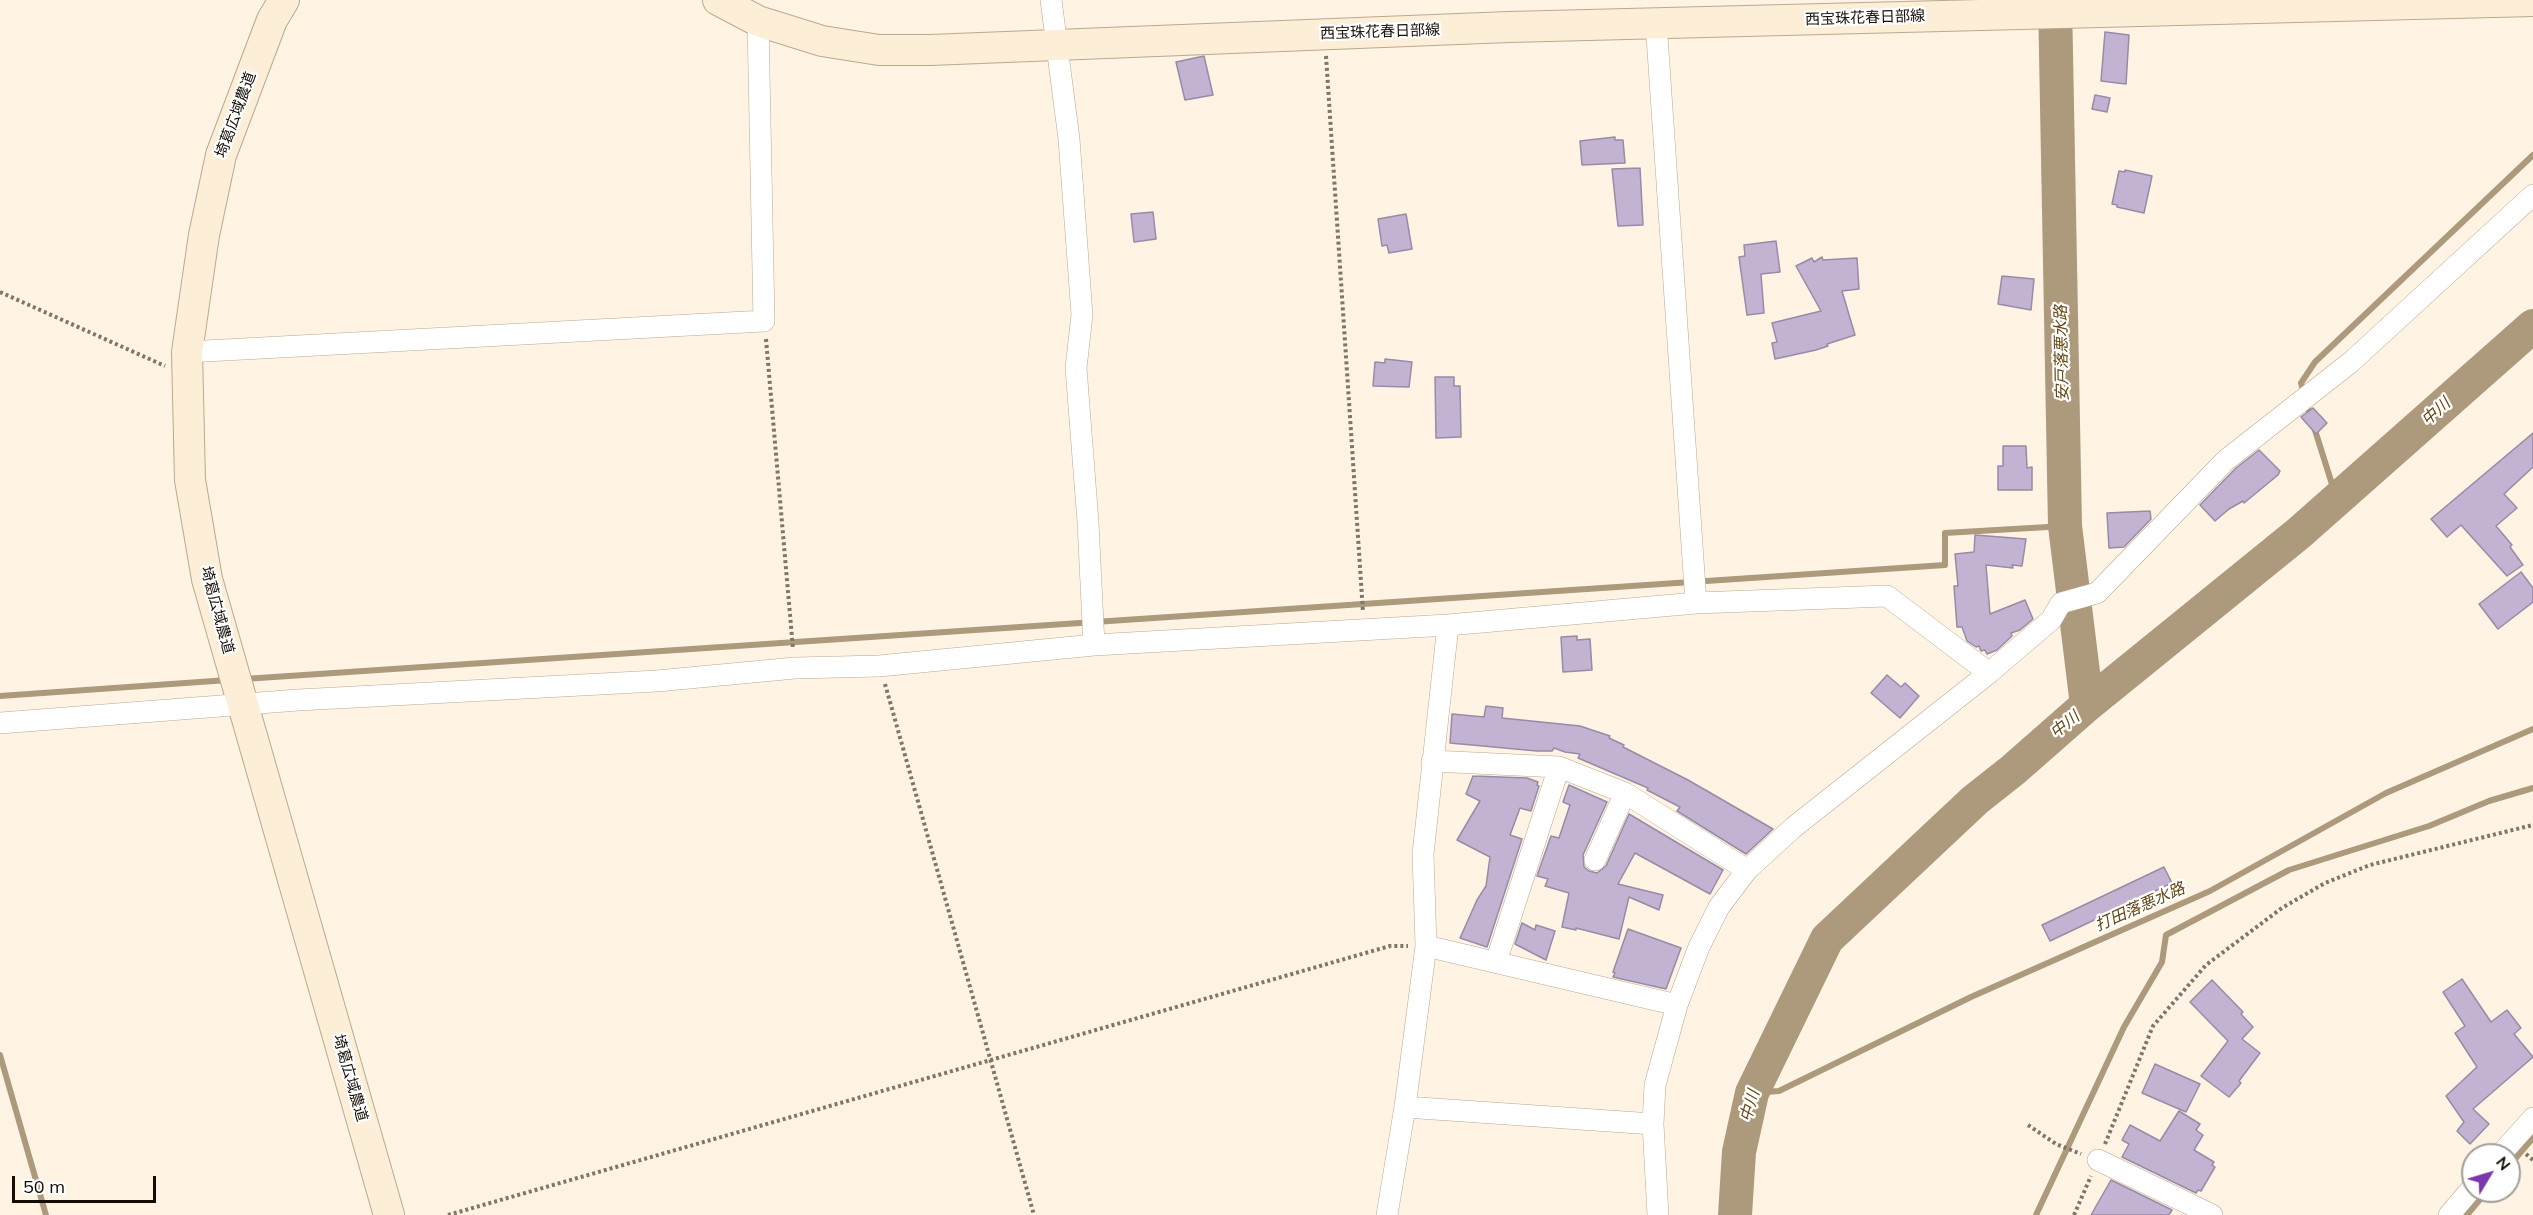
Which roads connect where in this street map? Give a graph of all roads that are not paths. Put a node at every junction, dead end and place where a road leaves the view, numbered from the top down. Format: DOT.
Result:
graph roads {
  1 [pos="284,0"];
  2 [pos="718,0"];
  3 [pos="1051,0"];
  4 [pos="2533,0"];
  5 [pos="2425,1"];
  6 [pos="758,21"];
  7 [pos="1656,22"];
  8 [pos="1056,46"];
  9 [pos="2533,195"];
  10 [pos="187,364"];
  11 [pos="1696,603"];
  12 [pos="1448,625"];
  13 [pos="1094,645"];
  14 [pos="1989,673"];
  15 [pos="243,705"];
  16 [pos="0,723"];
  17 [pos="1432,761"];
  18 [pos="1559,767"];
  19 [pos="1625,793"];
  20 [pos="1595,860"];
  21 [pos="1747,870"];
  22 [pos="1426,946"];
  23 [pos="1496,962"];
  24 [pos="1677,1005"];
  25 [pos="1405,1107"];
  26 [pos="2533,1118"];
  27 [pos="1653,1124"];
  28 [pos="2511,1143"];
  29 [pos="2098,1160"];
  30 [pos="2461,1201"];
  31 [pos="389,1215"];
  32 [pos="1387,1215"];
  33 [pos="1658,1215"];
  34 [pos="2212,1215"];
  35 [pos="2449,1215"];
  1 -- 10 [label="main road, 埼葛広域農道"];
  2 -- 6 [label="main road, 西宝珠花春日部線"];
  3 -- 8 [label="street"];
  4 -- 5 [label="main road"];
  5 -- 7 [label="main road, 西宝珠花春日部線"];
  6 -- 8 [label="main road, 西宝珠花春日部線"];
  6 -- 10 [label="street"];
  7 -- 8 [label="main road, 西宝珠花春日部線"];
  7 -- 11 [label="street"];
  8 -- 13 [label="street"];
  9 -- 14 [label="street"];
  10 -- 15 [label="main road, 埼葛広域農道"];
  11 -- 12 [label="street"];
  11 -- 14 [label="street"];
  12 -- 13 [label="street"];
  12 -- 17 [label="street"];
  13 -- 15 [label="street"];
  14 -- 21 [label="street"];
  15 -- 16 [label="street"];
  15 -- 31 [label="main road, 埼葛広域農道"];
  17 -- 18 [label="street"];
  17 -- 22 [label="street"];
  18 -- 19 [label="street"];
  18 -- 23 [label="street"];
  19 -- 20 [label="street"];
  19 -- 21 [label="street"];
  21 -- 24 [label="street"];
  22 -- 23 [label="street"];
  22 -- 25 [label="street"];
  23 -- 24 [label="street"];
  24 -- 27 [label="street"];
  25 -- 27 [label="street"];
  25 -- 32 [label="street"];
  26 -- 28 [label="street"];
  27 -- 33 [label="street"];
  29 -- 34 [label="street"];
  30 -- 35 [label="street"];
}
